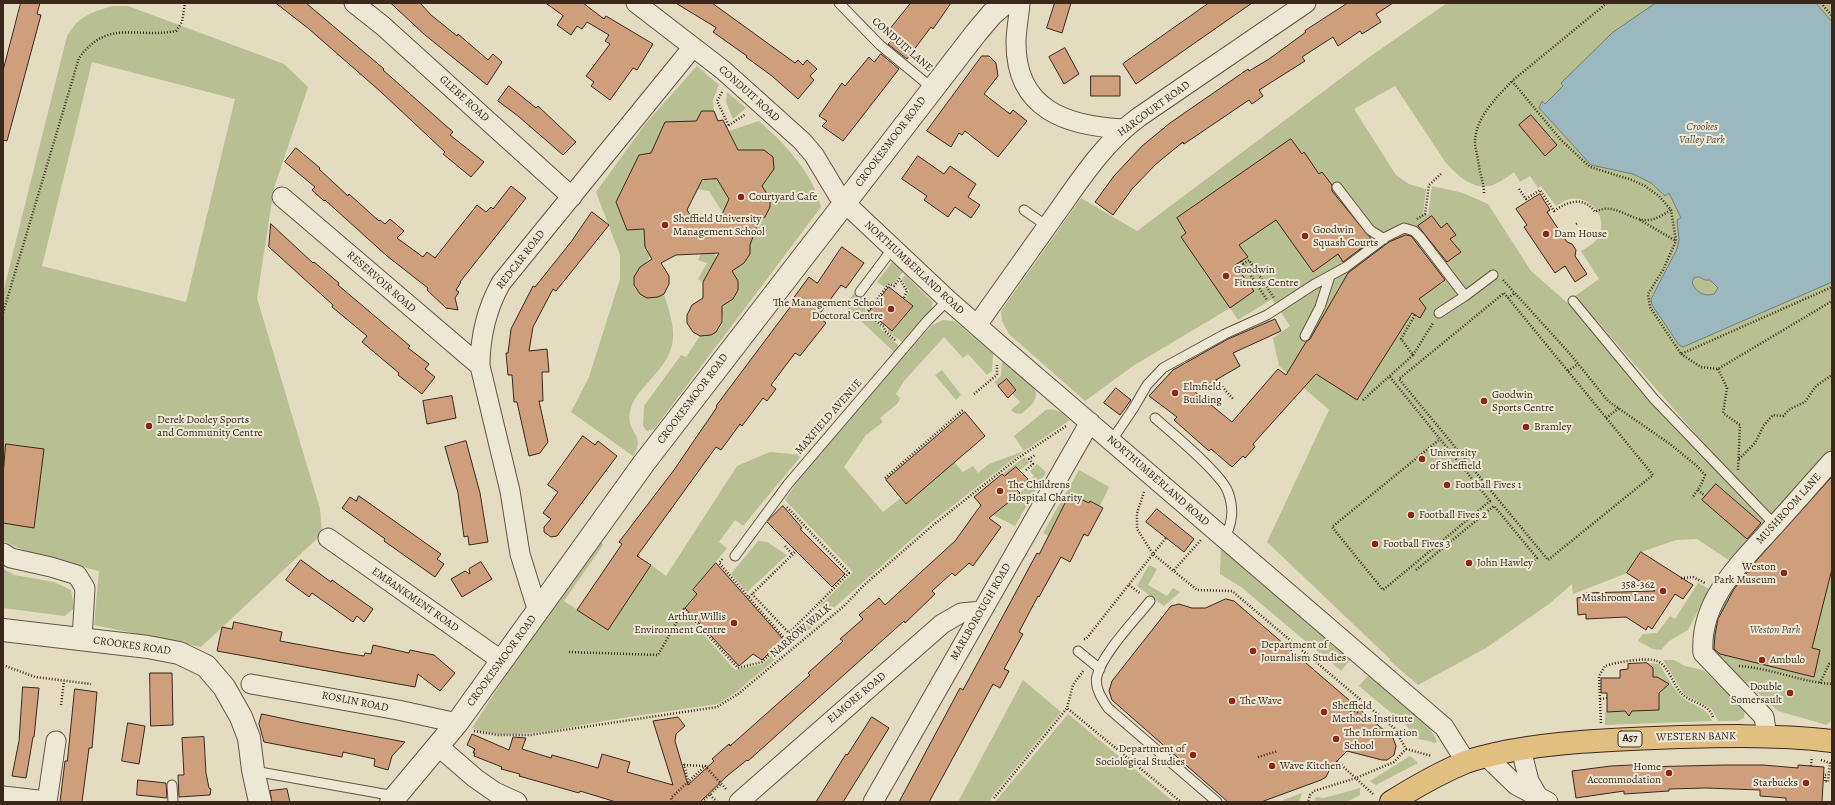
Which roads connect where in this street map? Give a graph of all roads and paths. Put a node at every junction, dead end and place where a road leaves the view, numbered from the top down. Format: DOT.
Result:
graph roads {
  1 [pos="185,3"];
  2 [pos="354,3"];
  3 [pos="636,3"];
  4 [pos="839,3"];
  5 [pos="1020,3"];
  6 [pos="1306,3"];
  7 [pos="1607,3"];
  8 [pos="1821,3"];
  9 [pos="993,7"];
  10 [pos="1832,16"];
  11 [pos="693,47"];
  12 [pos="731,77"];
  13 [pos="1512,81"];
  14 [pos="932,88"];
  15 [pos="761,104"];
  16 [pos="1124,129"];
  17 [pos="1441,174"];
  18 [pos="1337,187"];
  19 [pos="1519,189"];
  20 [pos="1484,193"];
  21 [pos="282,197"];
  22 [pos="572,198"];
  23 [pos="844,203"];
  24 [pos="1024,210"];
  25 [pos="1671,210"];
  26 [pos="1425,214"];
  27 [pos="1638,219"];
  28 [pos="1047,226"];
  29 [pos="1384,239"];
  30 [pos="1676,241"];
  31 [pos="893,248"];
  32 [pos="905,272"];
  33 [pos="1493,275"];
  34 [pos="1330,276"];
  35 [pos="1832,287"];
  36 [pos="860,292"];
  37 [pos="1515,293"];
  38 [pos="1465,296"];
  39 [pos="904,298"];
  40 [pos="1508,298"];
  41 [pos="948,300"];
  42 [pos="1573,301"];
  43 [pos="1832,301"];
  44 [pos="1276,308"];
  45 [pos="3,313"];
  46 [pos="1439,313"];
  47 [pos="1415,315"];
  48 [pos="977,325"];
  49 [pos="1305,336"];
  50 [pos="894,339"];
  51 [pos="997,343"];
  52 [pos="1681,354"];
  53 [pos="1412,355"];
  54 [pos="1578,364"];
  55 [pos="480,366"];
  56 [pos="1718,369"];
  57 [pos="1568,371"];
  58 [pos="1832,375"];
  59 [pos="1390,377"];
  60 [pos="1216,380"];
  61 [pos="974,394"];
  62 [pos="1234,400"];
  63 [pos="1363,400"];
  64 [pos="1618,408"];
  65 [pos="963,410"];
  66 [pos="1155,418"];
  67 [pos="1606,418"];
  68 [pos="1086,419"];
  69 [pos="1112,440"];
  70 [pos="1440,440"];
  71 [pos="1035,455"];
  72 [pos="1739,459"];
  73 [pos="1832,461"];
  74 [pos="1471,467"];
  75 [pos="1026,470"];
  76 [pos="1466,472"];
  77 [pos="1150,474"];
  78 [pos="885,478"];
  79 [pos="1737,486"];
  80 [pos="1698,490"];
  81 [pos="1705,496"];
  82 [pos="1692,498"];
  83 [pos="789,509"];
  84 [pos="1775,524"];
  85 [pos="1217,534"];
  86 [pos="1450,534"];
  87 [pos="1528,537"];
  88 [pos="328,538"];
  89 [pos="1166,538"];
  90 [pos="1454,538"];
  91 [pos="1523,541"];
  92 [pos="785,546"];
  93 [pos="796,551"];
  94 [pos="3,553"];
  95 [pos="792,554"];
  96 [pos="1153,554"];
  97 [pos="735,556"];
  98 [pos="1527,566"];
  99 [pos="1174,570"];
  100 [pos="1416,570"];
  101 [pos="1681,578"];
  102 [pos="1706,583"];
  103 [pos="752,594"];
  104 [pos="749,597"];
  105 [pos="1150,601"];
  106 [pos="757,606"];
  107 [pos="982,611"];
  108 [pos="538,612"];
  109 [pos="3,630"];
  110 [pos="82,639"];
  111 [pos="1082,639"];
  112 [pos="1078,651"];
  113 [pos="569,652"];
  114 [pos="502,661"];
  115 [pos="1832,662"];
  116 [pos="3,665"];
  117 [pos="1078,665"];
  118 [pos="1100,669"];
  119 [pos="1718,670"];
  120 [pos="64,681"];
  121 [pos="1820,683"];
  122 [pos="91,684"];
  123 [pos="251,684"];
  124 [pos="1832,684"];
  125 [pos="1607,698"];
  126 [pos="1600,699"];
  127 [pos="60,705"];
  128 [pos="1067,708"];
  129 [pos="1358,713"];
  130 [pos="1712,714"];
  131 [pos="1354,718"];
  132 [pos="457,723"];
  133 [pos="1601,728"];
  134 [pos="478,733"];
  135 [pos="1767,736"];
  136 [pos="56,741"];
  137 [pos="1832,741"];
  138 [pos="438,746"];
  139 [pos="1406,749"];
  140 [pos="1521,749"];
  141 [pos="1278,751"];
  142 [pos="1258,757"];
  143 [pos="1812,757"];
  144 [pos="1437,758"];
  145 [pos="1476,759"];
  146 [pos="1337,761"];
  147 [pos="705,766"];
  148 [pos="253,770"];
  149 [pos="1829,774"];
  150 [pos="1356,778"];
  151 [pos="688,784"];
  152 [pos="721,784"];
  153 [pos="172,785"];
  154 [pos="710,795"];
  155 [pos="3,796"];
  156 [pos="734,797"];
  157 [pos="994,798"];
  158 [pos="1382,798"];
  159 [pos="394,799"];
  160 [pos="1543,799"];
  161 [pos="47,802"];
  162 [pos="173,802"];
  163 [pos="260,802"];
  164 [pos="517,802"];
  165 [pos="673,802"];
  166 [pos="702,802"];
  167 [pos="717,802"];
  168 [pos="873,802"];
  169 [pos="1181,802"];
  170 [pos="1217,802"];
  171 [pos="1308,802"];
  1 -- 45 [label="path"];
  2 -- 22 [label="street, GLEBE ROAD"];
  3 -- 11 [label="street, CONDUIT ROAD"];
  4 -- 14 [label="lane, CONDUIT LANE"];
  5 -- 16 [label="street"];
  6 -- 16 [label="street, HARCOURT ROAD"];
  7 -- 13 [label="path"];
  8 -- 10 [label="path"];
  9 -- 14 [label="street, CROOKESMOOR ROAD"];
  11 -- 12 [label="street, CONDUIT ROAD"];
  11 -- 22 [label="street, REDCAR ROAD"];
  12 -- 15 [label="street, CONDUIT ROAD"];
  12 -- 15 [label="path"];
  13 -- 20 [label="path"];
  13 -- 25 [label="path"];
  14 -- 23 [label="street, CROOKESMOOR ROAD"];
  15 -- 23 [label="street, CONDUIT ROAD"];
  16 -- 28 [label="street, HARCOURT ROAD"];
  17 -- 26 [label="path"];
  18 -- 29 [label="lane"];
  19 -- 27 [label="path"];
  21 -- 55 [label="street, RESERVOIR ROAD"];
  22 -- 55 [label="street, REDCAR ROAD"];
  23 -- 31 [label="street, NORTHUMBERLAND ROAD"];
  23 -- 108 [label="street, CROOKESMOOR ROAD"];
  24 -- 28 [label="lane"];
  25 -- 27 [label="path"];
  25 -- 30 [label="path"];
  27 -- 30 [label="path"];
  28 -- 48 [label="street, HARCOURT ROAD"];
  29 -- 34 [label="lane"];
  29 -- 38 [label="lane"];
  30 -- 52 [label="path"];
  31 -- 32 [label="street, NORTHUMBERLAND ROAD"];
  31 -- 36 [label="lane"];
  32 -- 39 [label="path"];
  32 -- 41 [label="street, NORTHUMBERLAND ROAD"];
  32 -- 50 [label="path"];
  33 -- 37 [label="path"];
  33 -- 38 [label="lane"];
  34 -- 44 [label="lane"];
  34 -- 49 [label="lane"];
  35 -- 52 [label="path"];
  37 -- 40 [label="path"];
  37 -- 54 [label="path"];
  38 -- 46 [label="lane"];
  40 -- 57 [label="path"];
  40 -- 74 [label="path"];
  41 -- 48 [label="street, NORTHUMBERLAND ROAD"];
  41 -- 97 [label="lane, MAXFIELD AVENUE"];
  42 -- 79 [label="lane"];
  43 -- 56 [label="path"];
  44 -- 44 [label="path"];
  44 -- 69 [label="lane"];
  46 -- 53 [label="path"];
  47 -- 53 [label="path"];
  48 -- 51 [label="street, NORTHUMBERLAND ROAD"];
  51 -- 61 [label="path"];
  51 -- 68 [label="street, NORTHUMBERLAND ROAD"];
  52 -- 56 [label="path"];
  53 -- 59 [label="path"];
  54 -- 57 [label="path"];
  54 -- 64 [label="path"];
  55 -- 108 [label="street, REDCAR ROAD"];
  56 -- 72 [label="path"];
  57 -- 67 [label="path"];
  58 -- 72 [label="path"];
  59 -- 63 [label="path"];
  59 -- 70 [label="path"];
  60 -- 62 [label="path"];
  64 -- 67 [label="path"];
  64 -- 80 [label="path"];
  65 -- 78 [label="path"];
  66 -- 85 [label="lane"];
  67 -- 87 [label="path"];
  68 -- 69 [label="street, NORTHUMBERLAND ROAD"];
  68 -- 107 [label="street, MARLBOROUGH ROAD"];
  68 -- 134 [label="path, NARROW WALK"];
  69 -- 77 [label="street, NORTHUMBERLAND ROAD"];
  70 -- 76 [label="path"];
  70 -- 86 [label="path"];
  71 -- 75 [label="path"];
  72 -- 79 [label="path"];
  73 -- 84 [label="street, MUSHROOM LANE"];
  74 -- 76 [label="path"];
  74 -- 87 [label="path"];
  76 -- 86 [label="path"];
  77 -- 85 [label="street, NORTHUMBERLAND ROAD"];
  77 -- 96 [label="path"];
  79 -- 84 [label="lane"];
  80 -- 81 [label="path"];
  80 -- 82 [label="path"];
  83 -- 103 [label="path"];
  84 -- 119 [label="street, MUSHROOM LANE"];
  85 -- 99 [label="path"];
  85 -- 145 [label="street, NORTHUMBERLAND ROAD"];
  86 -- 90 [label="path"];
  87 -- 91 [label="path"];
  88 -- 114 [label="street, EMBANKMENT ROAD"];
  89 -- 96 [label="path"];
  90 -- 91 [label="path"];
  90 -- 100 [label="path"];
  91 -- 98 [label="path"];
  92 -- 95 [label="path"];
  93 -- 95 [label="path"];
  94 -- 110 [label="street"];
  95 -- 103 [label="path"];
  96 -- 99 [label="path"];
  96 -- 111 [label="path"];
  99 -- 139 [label="path"];
  101 -- 102 [label="path"];
  103 -- 104 [label="path"];
  105 -- 118 [label="lane"];
  106 -- 113 [label="path"];
  107 -- 156 [label="street, ELMORE ROAD"];
  107 -- 168 [label="street, MARLBOROUGH ROAD"];
  108 -- 114 [label="street, CROOKESMOOR ROAD"];
  109 -- 110 [label="street, CROOKES ROAD"];
  110 -- 148 [label="street, CROOKES ROAD"];
  112 -- 118 [label="lane"];
  114 -- 132 [label="street, CROOKESMOOR ROAD"];
  115 -- 121 [label="path"];
  116 -- 120 [label="path"];
  117 -- 128 [label="path"];
  118 -- 170 [label="lane"];
  119 -- 121 [label="path"];
  119 -- 135 [label="street, MUSHROOM LANE"];
  120 -- 122 [label="path"];
  120 -- 127 [label="path"];
  121 -- 124 [label="path"];
  123 -- 132 [label="street, ROSLIN ROAD"];
  125 -- 126 [label="path"];
  126 -- 130 [label="path"];
  126 -- 133 [label="path"];
  128 -- 157 [label="path"];
  128 -- 169 [label="path"];
  129 -- 131 [label="path"];
  132 -- 138 [label="street, CROOKESMOOR ROAD"];
  135 -- 137 [label="main road, WESTERN BANK / A57"];
  135 -- 140 [label="main road, WESTERN BANK / A57"];
  136 -- 161 [label="street"];
  138 -- 159 [label="street, CROOKESMOOR ROAD"];
  138 -- 164 [label="street"];
  139 -- 144 [label="path"];
  139 -- 150 [label="path"];
  140 -- 145 [label="main road, WESTERN BANK / A57"];
  140 -- 160 [label="street, NORTHUMBERLAND ROAD"];
  141 -- 142 [label="path"];
  143 -- 149 [label="path"];
  145 -- 158 [label="main road, A57"];
  145 -- 160 [label="street, NORTHUMBERLAND ROAD"];
  146 -- 150 [label="path"];
  147 -- 151 [label="path"];
  147 -- 151 [label="path"];
  147 -- 152 [label="path"];
  148 -- 159 [label="lane"];
  148 -- 163 [label="street, CROOKES ROAD"];
  149 -- 149 [label="path"];
  150 -- 158 [label="path"];
  150 -- 171 [label="path"];
  151 -- 165 [label="path"];
  152 -- 154 [label="path"];
  152 -- 156 [label="path"];
  153 -- 162 [label="lane"];
  154 -- 166 [label="path"];
  154 -- 167 [label="path"];
  155 -- 161 [label="street"];
}
